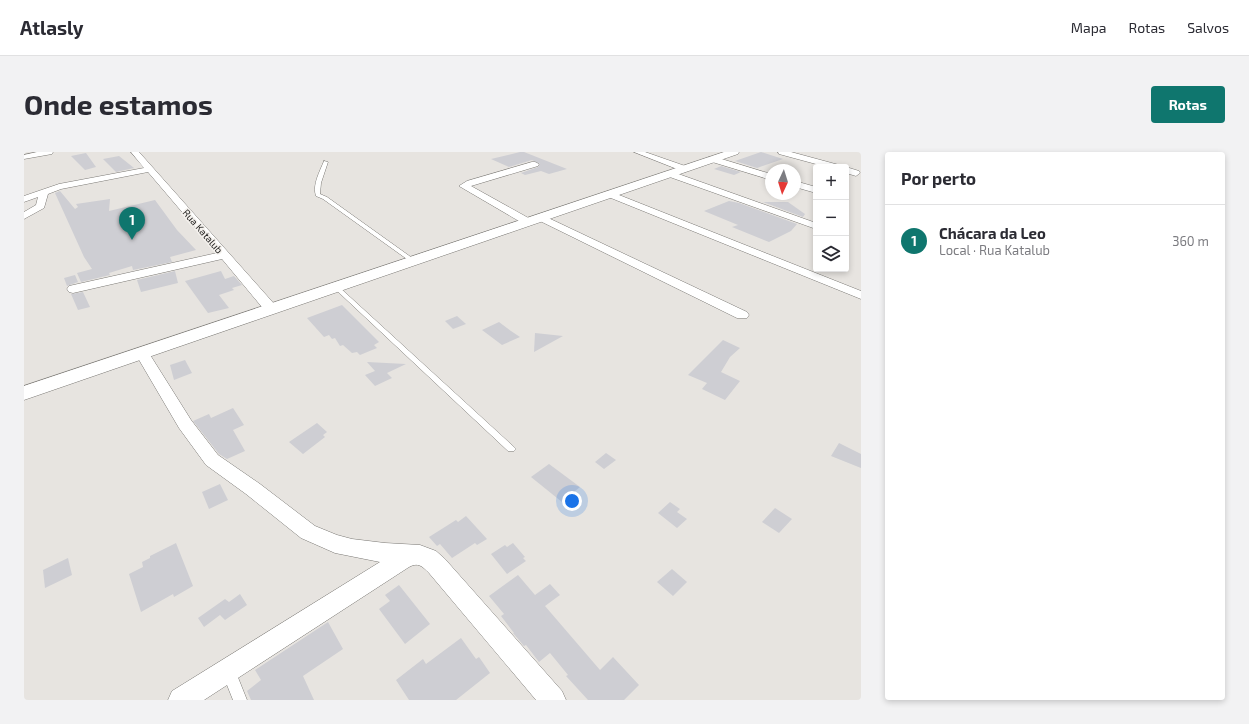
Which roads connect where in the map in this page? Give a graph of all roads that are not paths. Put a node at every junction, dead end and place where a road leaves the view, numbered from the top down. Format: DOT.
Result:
graph roads {
  1 [pos="49,152"];
  2 [pos="149,152"];
  3 [pos="638,152"];
  4 [pos="734,152"];
  5 [pos="782,152"];
  6 [pos="136,153"];
  7 [pos="24,157"];
  8 [pos="712,159"];
  9 [pos="326,162"];
  10 [pos="535,164"];
  11 [pos="825,164"];
  12 [pos="685,168"];
  13 [pos="150,169"];
  14 [pos="849,171"];
  15 [pos="856,172"];
  16 [pos="670,174"];
  17 [pos="765,175"];
  18 [pos="801,186"];
  19 [pos="813,189"];
  20 [pos="44,192"];
  21 [pos="609,194"];
  22 [pos="24,199"];
  23 [pos="24,216"];
  24 [pos="535,220"];
  25 [pos="813,225"];
  26 [pos="224,255"];
  27 [pos="413,261"];
  28 [pos="336,287"];
  29 [pos="73,289"];
  30 [pos="861,295"];
  31 [pos="271,309"];
  32 [pos="742,315"];
  33 [pos="142,353"];
  34 [pos="24,393"];
  35 [pos="511,449"];
  36 [pos="410,555"];
  37 [pos="228,670"];
  38 [pos="181,700"];
  39 [pos="240,700"];
  40 [pos="553,700"];
  1 -- 7 [label="street"];
  2 -- 6 [label="street"];
  3 -- 12 [label="street"];
  4 -- 8 [label="main road"];
  5 -- 11 [label="street"];
  6 -- 13 [label="street, Rua Katalub"];
  8 -- 12 [label="main road"];
  8 -- 17 [label="street"];
  9 -- 27 [label="lane"];
  10 -- 24 [label="street"];
  12 -- 16 [label="main road"];
  13 -- 20 [label="street"];
  13 -- 26 [label="street, Rua Katalub"];
  14 -- 15 [label="street"];
  16 -- 21 [label="main road"];
  16 -- 25 [label="street"];
  18 -- 19 [label="street"];
  20 -- 22 [label="street"];
  20 -- 23 [label="street"];
  21 -- 24 [label="main road"];
  21 -- 30 [label="street"];
  24 -- 27 [label="main road"];
  24 -- 32 [label="street"];
  26 -- 29 [label="street"];
  26 -- 31 [label="street, Rua Katalub"];
  27 -- 28 [label="main road"];
  28 -- 31 [label="main road"];
  28 -- 35 [label="lane"];
  31 -- 33 [label="main road"];
  33 -- 34 [label="main road"];
  33 -- 36 [label="street"];
  36 -- 37 [label="street"];
  36 -- 40 [label="street"];
  37 -- 38 [label="street"];
  37 -- 39 [label="lane"];
}
